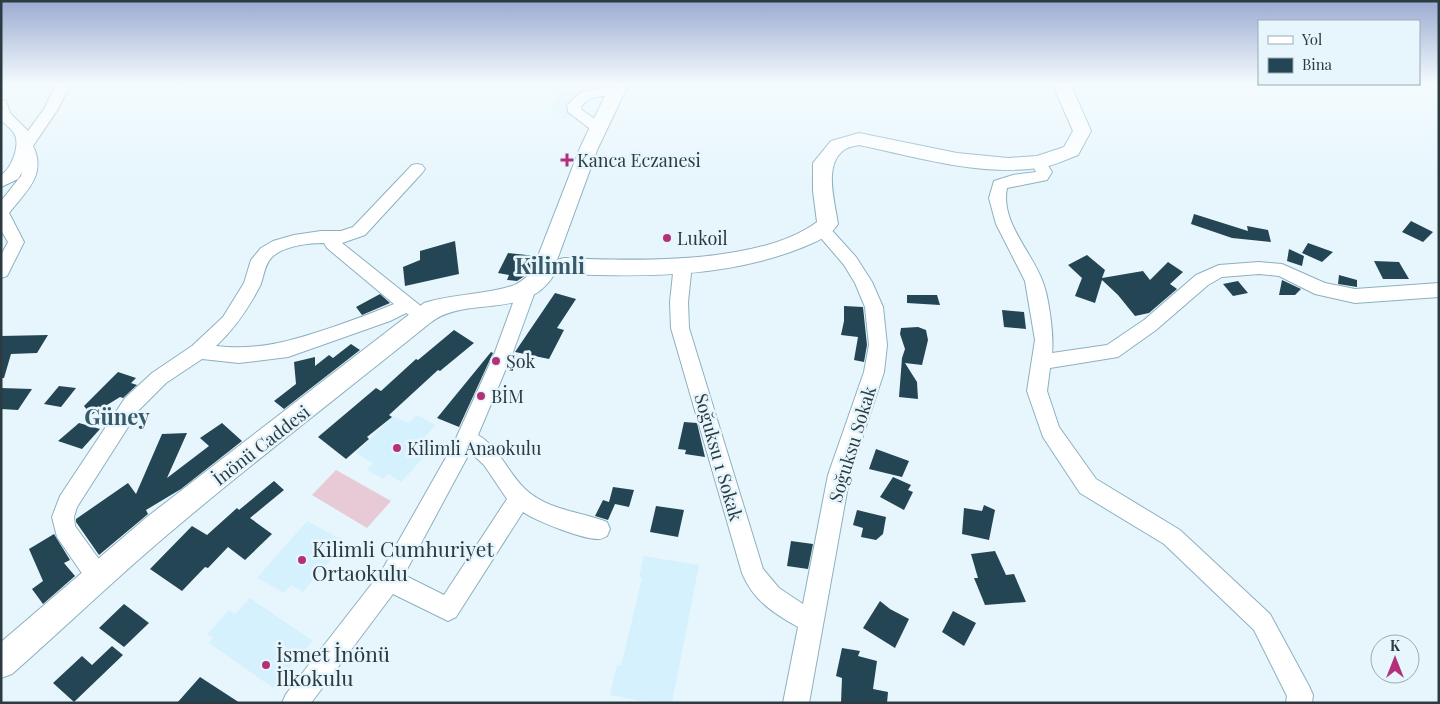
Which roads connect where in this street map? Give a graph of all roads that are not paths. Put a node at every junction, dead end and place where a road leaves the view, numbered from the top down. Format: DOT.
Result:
graph roads {
  1 [pos="5,116"];
  2 [pos="46,116"];
  3 [pos="581,116"];
  4 [pos="604,116"];
  5 [pos="1075,116"];
  6 [pos="598,128"];
  7 [pos="25,146"];
  8 [pos="1039,162"];
  9 [pos="417,169"];
  10 [pos="1,182"];
  11 [pos="1,213"];
  12 [pos="822,230"];
  13 [pos="329,237"];
  14 [pos="682,264"];
  15 [pos="546,271"];
  16 [pos="1,272"];
  17 [pos="1439,290"];
  18 [pos="414,311"];
  19 [pos="199,351"];
  20 [pos="1041,362"];
  21 [pos="466,438"];
  22 [pos="520,498"];
  23 [pos="599,528"];
  24 [pos="98,577"];
  25 [pos="389,580"];
  26 [pos="812,621"];
  27 [pos="1,662"];
  28 [pos="295,703"];
  29 [pos="796,703"];
  30 [pos="1299,703"];
  1 -- 7 [label="street"];
  2 -- 7 [label="street"];
  3 -- 6 [label="street"];
  4 -- 6 [label="main road"];
  5 -- 8 [label="main road"];
  6 -- 15 [label="main road"];
  7 -- 10 [label="street"];
  7 -- 11 [label="street"];
  8 -- 12 [label="main road"];
  8 -- 20 [label="street"];
  9 -- 13 [label="street"];
  11 -- 16 [label="street"];
  12 -- 14 [label="main road, İnönü Caddesi"];
  12 -- 26 [label="street, Soğuksu Sokak"];
  13 -- 18 [label="street"];
  13 -- 19 [label="street"];
  14 -- 15 [label="main road, İnönü Caddesi"];
  14 -- 26 [label="street, Soğuksu 1 Sokak"];
  15 -- 18 [label="main road, İnönü Caddesi"];
  15 -- 21 [label="street"];
  17 -- 20 [label="street"];
  18 -- 19 [label="street"];
  18 -- 24 [label="main road, İnönü Caddesi"];
  19 -- 24 [label="street"];
  20 -- 30 [label="street"];
  21 -- 22 [label="street"];
  21 -- 25 [label="street"];
  22 -- 23 [label="street"];
  22 -- 25 [label="street"];
  24 -- 27 [label="main road, İnönü Caddesi"];
  25 -- 28 [label="street"];
  26 -- 29 [label="street, Soğuksu Sokak"];
}
